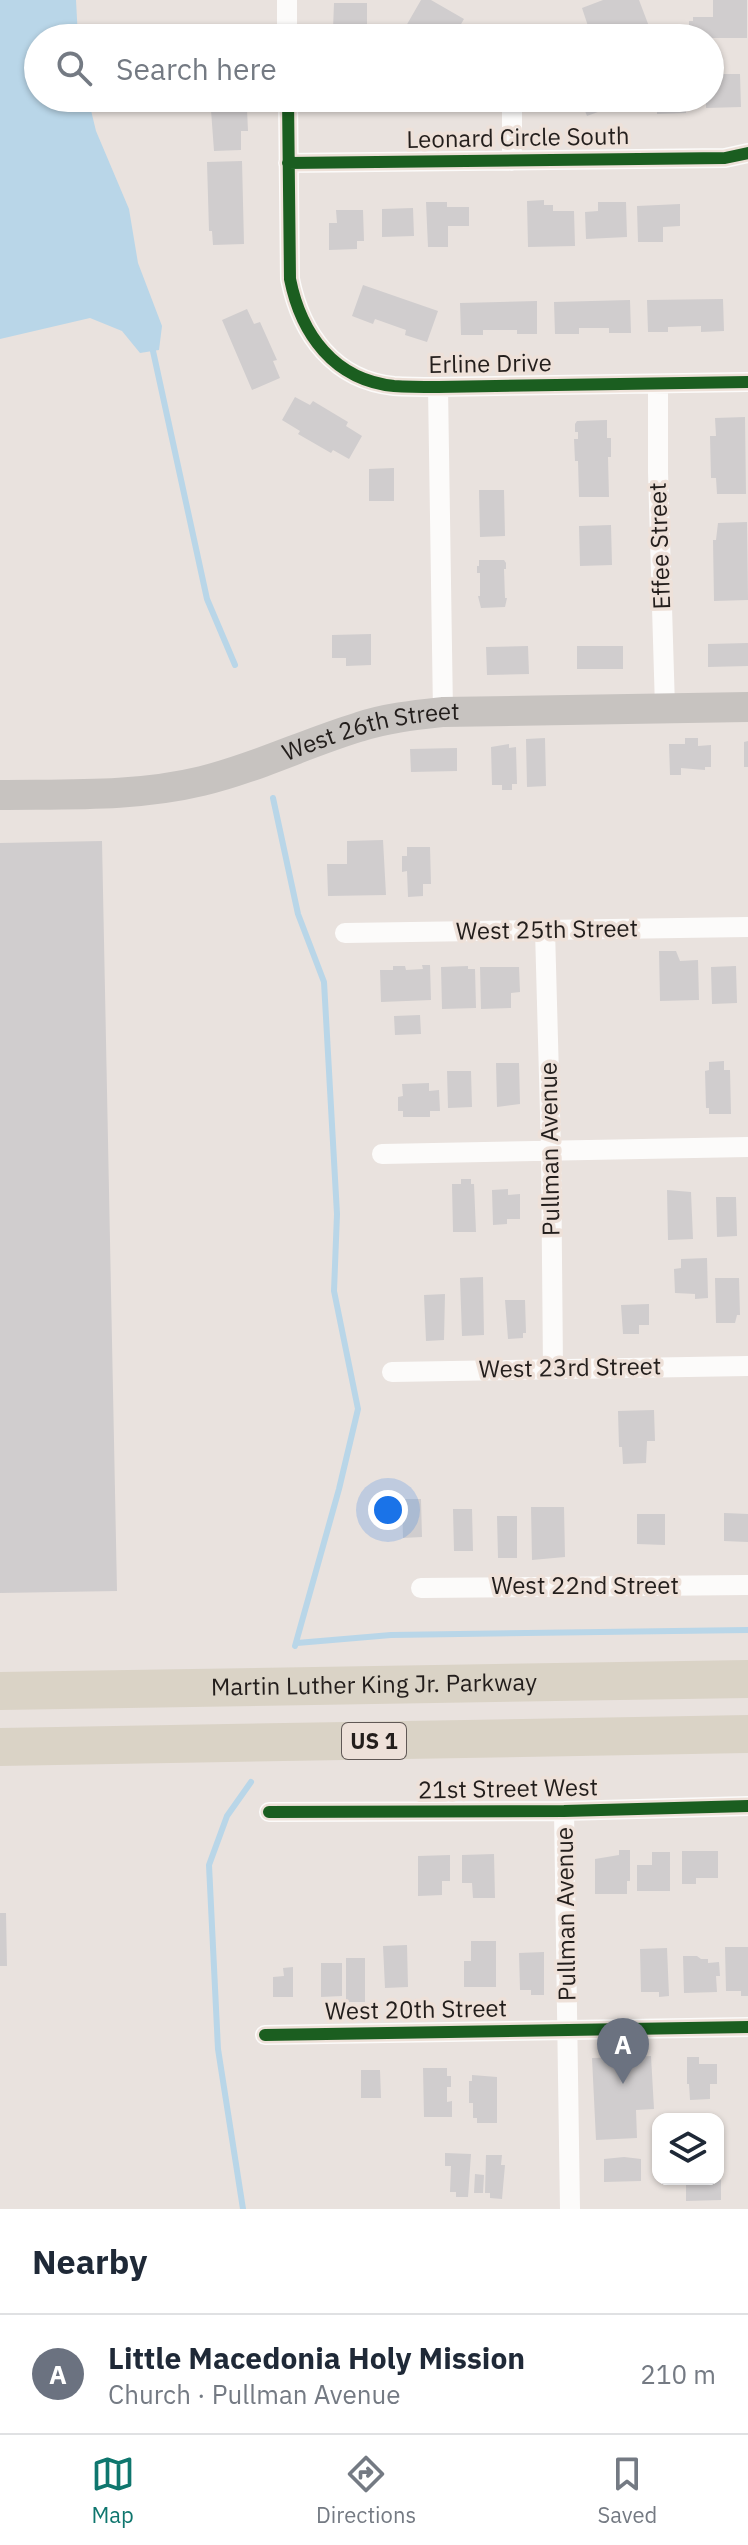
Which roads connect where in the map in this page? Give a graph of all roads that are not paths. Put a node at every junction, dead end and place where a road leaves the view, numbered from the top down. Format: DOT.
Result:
graph roads {
  1 [pos="287,0"];
  2 [pos="287,24"];
  3 [pos="288,112"];
  4 [pos="512,112"];
  5 [pos="748,153"];
  6 [pos="512,161"];
  7 [pos="288,163"];
  8 [pos="748,382"];
  9 [pos="658,384"];
  10 [pos="438,387"];
  11 [pos="748,707"];
  12 [pos="665,708"];
  13 [pos="443,712"];
  14 [pos="0,795"];
  15 [pos="748,927"];
  16 [pos="545,930"];
  17 [pos="345,933"];
  18 [pos="748,1147"];
  19 [pos="551,1150"];
  20 [pos="382,1154"];
  21 [pos="748,1366"];
  22 [pos="553,1368"];
  23 [pos="392,1372"];
  24 [pos="748,1585"];
  25 [pos="421,1588"];
  26 [pos="748,1679"];
  27 [pos="0,1691"];
  28 [pos="748,1734"];
  29 [pos="0,1747"];
  30 [pos="748,1806"];
  31 [pos="564,1811"];
  32 [pos="269,1812"];
  33 [pos="748,2027"];
  34 [pos="569,2030"];
  35 [pos="265,2035"];
  36 [pos="570,2209"];
  1 -- 2 [label="street"];
  3 -- 7 [label="street, Erline Drive"];
  4 -- 6 [label="street"];
  5 -- 6 [label="street, Leonard Circle South"];
  6 -- 7 [label="street, Leonard Circle South"];
  7 -- 10 [label="street, Erline Drive"];
  8 -- 9 [label="street, Erline Drive"];
  9 -- 10 [label="street, Erline Drive"];
  9 -- 12 [label="street, Effee Street"];
  10 -- 13 [label="street"];
  11 -- 12 [label="main road, West 26th Street"];
  12 -- 13 [label="main road, West 26th Street"];
  13 -- 14 [label="main road, West 26th Street"];
  15 -- 16 [label="street, West 25th Street"];
  16 -- 17 [label="street, West 25th Street"];
  16 -- 19 [label="street, Pullman Avenue"];
  18 -- 19 [label="street"];
  19 -- 20 [label="street"];
  19 -- 22 [label="street, Pullman Avenue"];
  21 -- 22 [label="street, West 23rd Street"];
  22 -- 23 [label="street, West 23rd Street"];
  24 -- 25 [label="street, West 22nd Street"];
  26 -- 27 [label="highway, Martin Luther King Jr. Parkway"];
  28 -- 29 [label="highway, US 1"];
  30 -- 31 [label="street, 21st Street West"];
  31 -- 32 [label="street, 21st Street West"];
  31 -- 34 [label="street, Pullman Avenue"];
  33 -- 34 [label="street, West 20th Street"];
  34 -- 35 [label="street, West 20th Street"];
  34 -- 36 [label="street, Pullman Avenue"];
}
